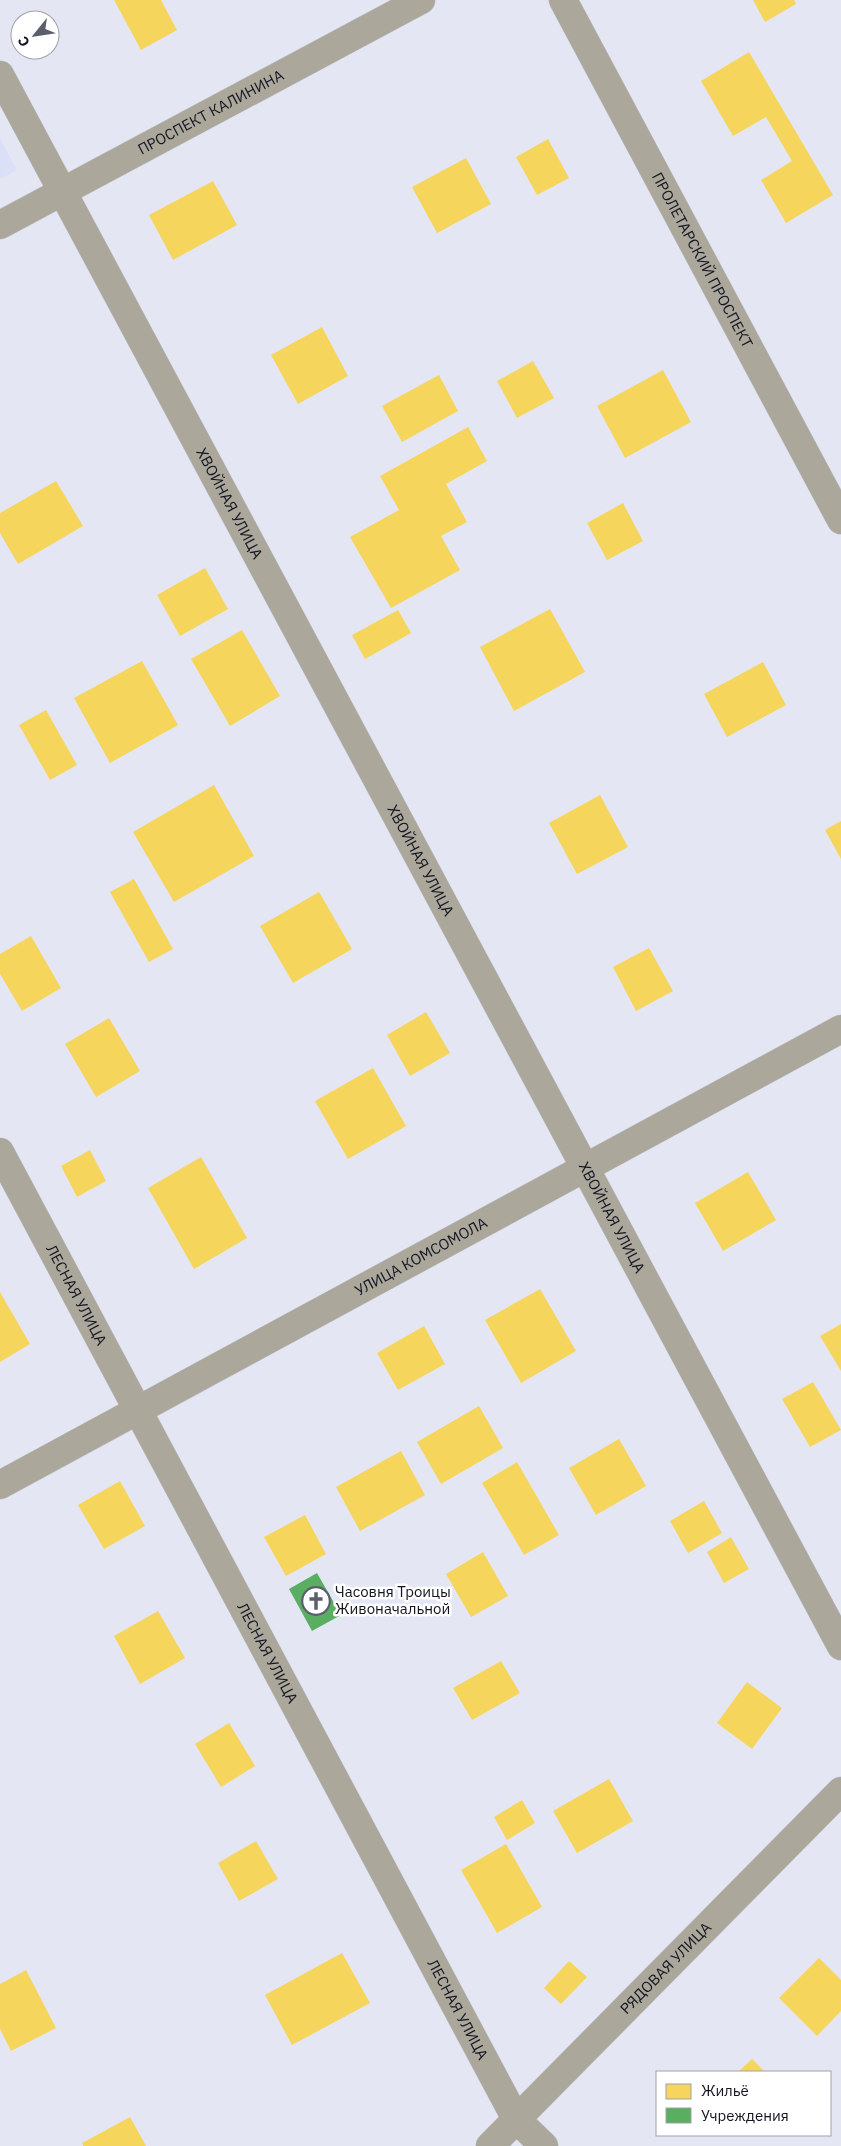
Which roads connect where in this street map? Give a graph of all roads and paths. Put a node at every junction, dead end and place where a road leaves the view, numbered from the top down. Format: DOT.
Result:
graph roads {
  1 [pos="421,0"];
  2 [pos="563,0"];
  3 [pos="0,75"];
  4 [pos="63,192"];
  5 [pos="0,226"];
  6 [pos="841,520"];
  7 [pos="841,1029"];
  8 [pos="0,1152"];
  9 [pos="585,1168"];
  10 [pos="138,1411"];
  11 [pos="0,1485"];
  12 [pos="841,1646"];
  13 [pos="841,1791"];
  14 [pos="516,2119"];
  15 [pos="490,2146"];
  16 [pos="544,2146"];
  1 -- 4 [label="street, ПРОСПЕКТ КАЛИНИНА"];
  2 -- 6 [label="street, ПРОЛЕТАРСКИЙ ПРОСПЕКТ"];
  3 -- 4 [label="street, ХВОЙНАЯ УЛИЦА"];
  4 -- 5 [label="street, ПРОСПЕКТ КАЛИНИНА"];
  4 -- 9 [label="street, ХВОЙНАЯ УЛИЦА"];
  7 -- 9 [label="street, УЛИЦА КОМСОМОЛА"];
  8 -- 10 [label="street, ЛЕСНАЯ УЛИЦА"];
  9 -- 10 [label="street, УЛИЦА КОМСОМОЛА"];
  9 -- 12 [label="street, ХВОЙНАЯ УЛИЦА"];
  10 -- 11 [label="street, УЛИЦА КОМСОМОЛА"];
  10 -- 14 [label="street, ЛЕСНАЯ УЛИЦА"];
  13 -- 14 [label="street, РЯДОВАЯ УЛИЦА"];
  14 -- 15 [label="street, РЯДОВАЯ УЛИЦА"];
  14 -- 16 [label="street, ЛЕСНАЯ УЛИЦА"];
}
